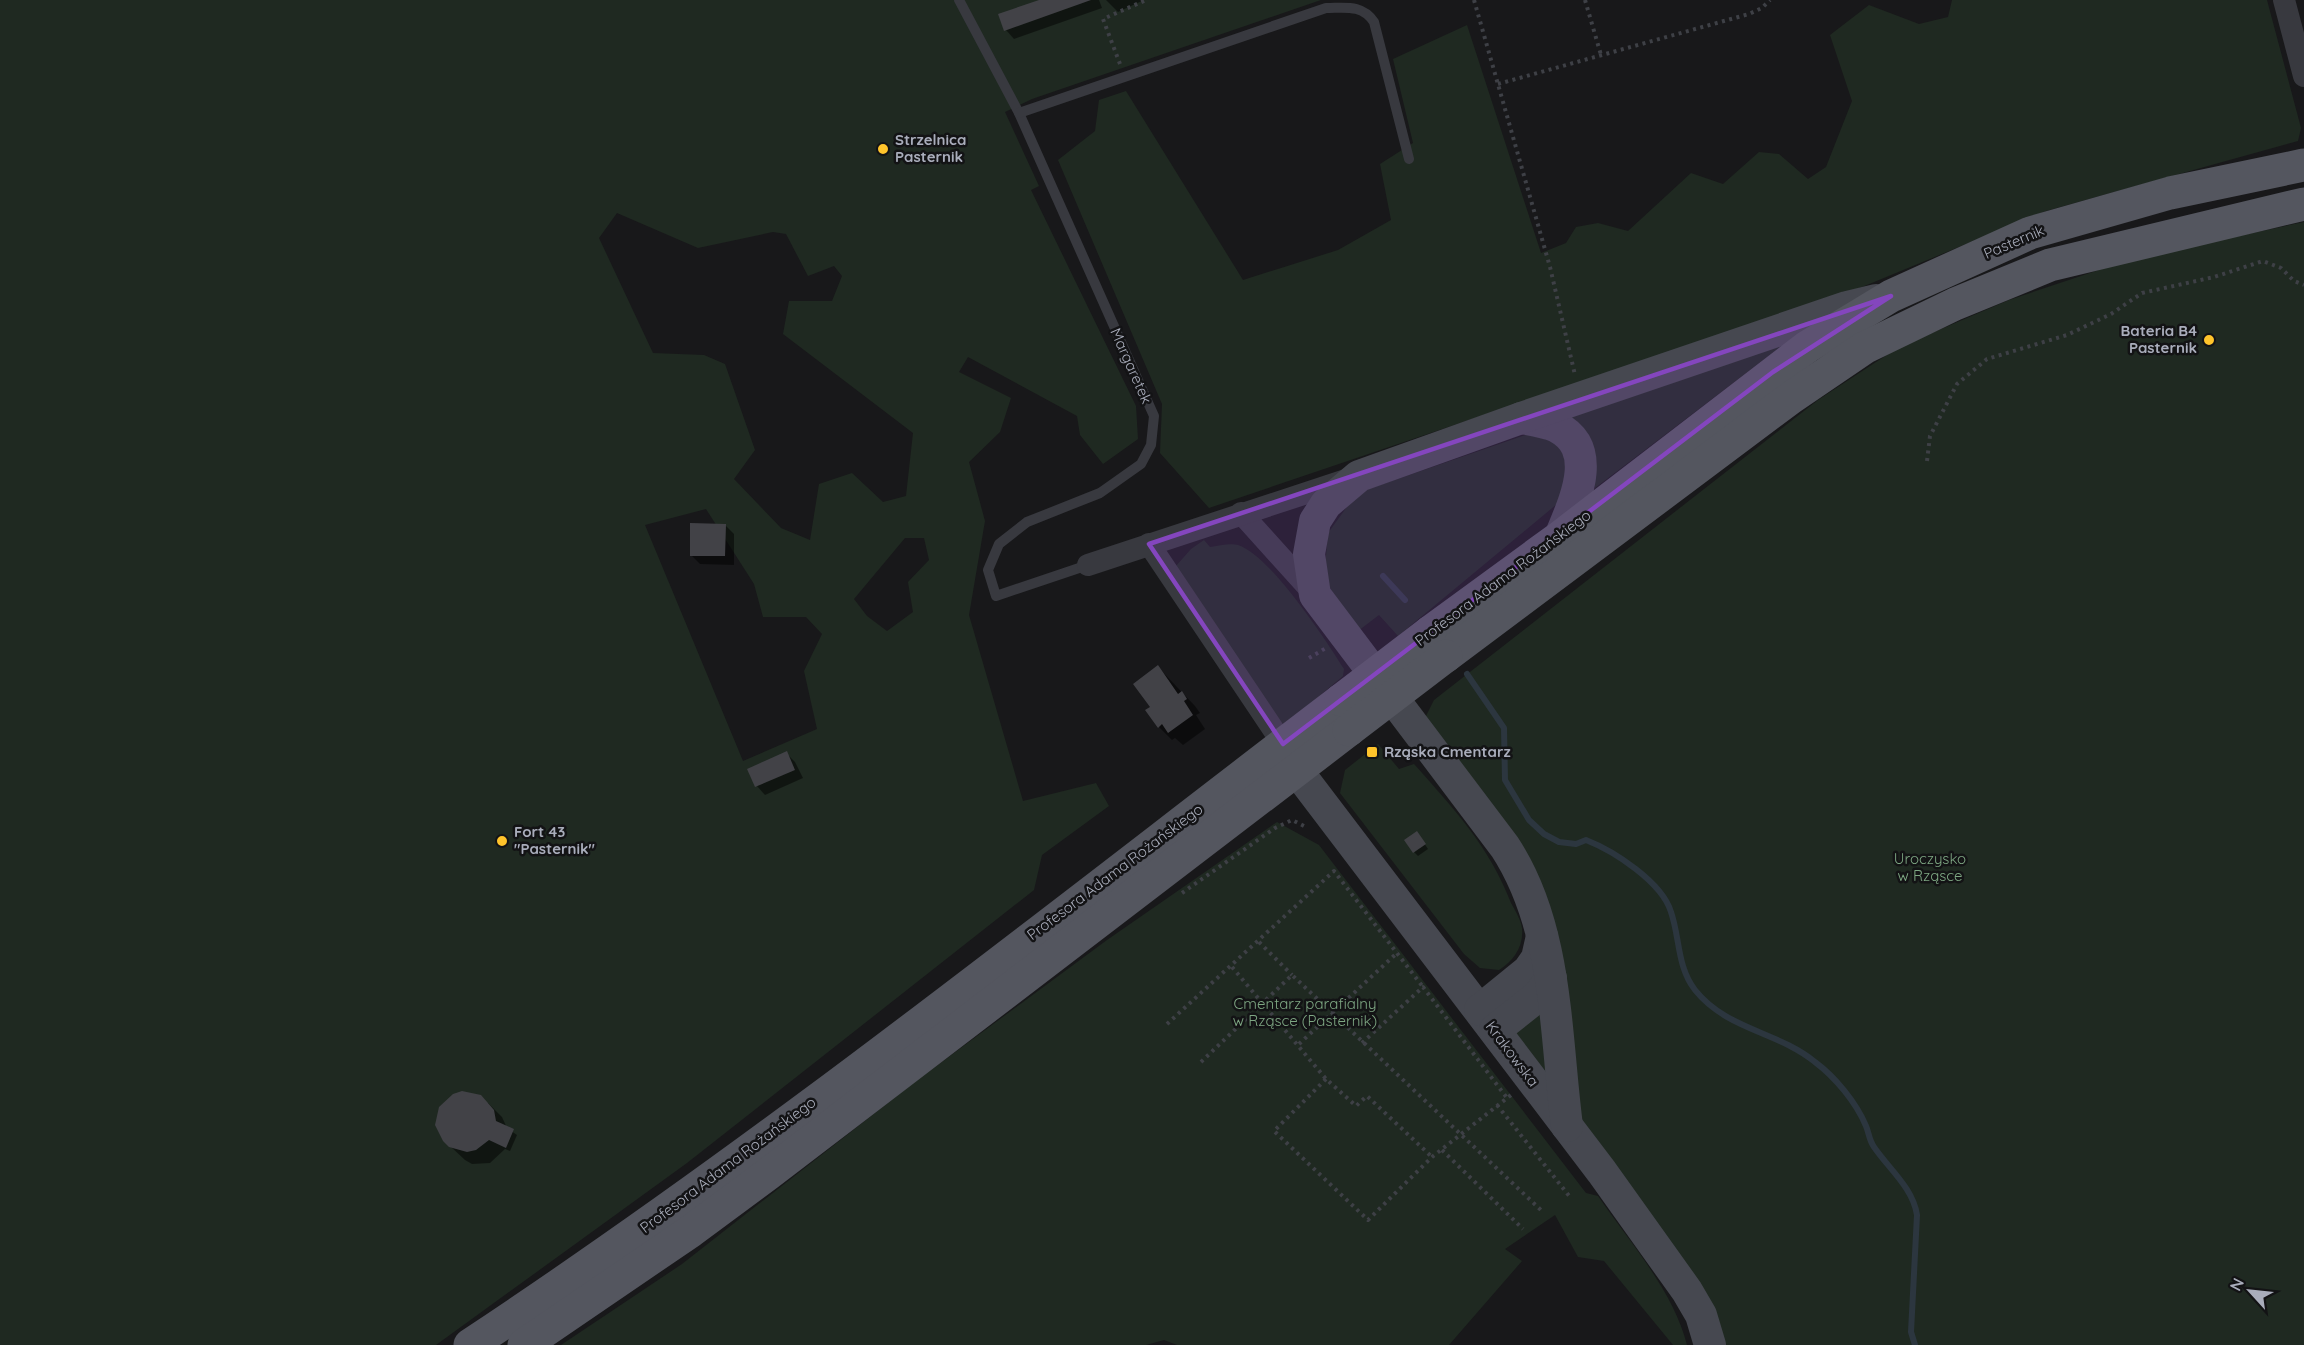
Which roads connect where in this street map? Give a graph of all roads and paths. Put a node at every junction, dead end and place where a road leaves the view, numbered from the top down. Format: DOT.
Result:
graph roads {
  1 [pos="959,0"];
  2 [pos="1146,0"];
  3 [pos="1474,0"];
  4 [pos="1585,0"];
  5 [pos="1770,0"];
  6 [pos="2284,0"];
  7 [pos="1601,55"];
  8 [pos="2304,76"];
  9 [pos="1124,77"];
  10 [pos="1498,84"];
  11 [pos="1018,113"];
  12 [pos="1409,159"];
  13 [pos="2304,165"];
  14 [pos="2304,204"];
  15 [pos="2304,285"];
  16 [pos="1891,296"];
  17 [pos="1753,387"];
  18 [pos="1581,400"];
  19 [pos="1521,418"];
  20 [pos="1927,460"];
  21 [pos="1359,476"];
  22 [pos="1241,513"];
  23 [pos="1560,537"];
  24 [pos="1149,544"];
  25 [pos="1088,565"];
  26 [pos="1315,595"];
  27 [pos="1334,642"];
  28 [pos="1438,644"];
  29 [pos="1310,658"];
  30 [pos="1291,758"];
  31 [pos="1542,936"];
  32 [pos="1258,942"];
  33 [pos="1398,952"];
  34 [pos="1232,967"];
  35 [pos="1292,975"];
  36 [pos="1551,978"];
  37 [pos="1423,987"];
  38 [pos="1264,1005"];
  39 [pos="1331,1013"];
  40 [pos="1487,1020"];
  41 [pos="1167,1024"];
  42 [pos="1362,1042"];
  43 [pos="1299,1044"];
  44 [pos="1201,1062"];
  45 [pos="1326,1079"];
  46 [pos="1497,1105"];
  47 [pos="1567,1126"];
  48 [pos="1460,1133"];
  49 [pos="1442,1150"];
  50 [pos="1432,1157"];
  51 [pos="1570,1197"];
  52 [pos="1544,1212"];
  53 [pos="1523,1229"];
  54 [pos="470,1345"];
  55 [pos="524,1345"];
  56 [pos="1710,1345"];
  1 -- 11 [label="lane, Margaretek"];
  2 -- 9 [label="path"];
  3 -- 10 [label="path"];
  4 -- 7 [label="path"];
  5 -- 7 [label="path"];
  6 -- 8 [label="street"];
  7 -- 10 [label="path"];
  9 -- 11 [label="lane"];
  9 -- 12 [label="lane"];
  10 -- 18 [label="path"];
  11 -- 25 [label="lane, Margaretek"];
  13 -- 16 [label="main road, Pasternik"];
  14 -- 28 [label="main road, Profesora Adama Rożańskiego"];
  15 -- 20 [label="path"];
  16 -- 17 [label="main road, Pasternik"];
  16 -- 18 [label="street"];
  17 -- 23 [label="main road, Profesora Adama Rożańskiego"];
  18 -- 19 [label="street"];
  19 -- 21 [label="street"];
  19 -- 23 [label="street"];
  21 -- 22 [label="street, Margaretek"];
  21 -- 26 [label="street"];
  22 -- 24 [label="street, Margaretek"];
  22 -- 26 [label="street"];
  23 -- 28 [label="main road, Profesora Adama Rożańskiego"];
  24 -- 25 [label="street, Margaretek"];
  24 -- 30 [label="street"];
  26 -- 31 [label="street"];
  27 -- 29 [label="path"];
  28 -- 30 [label="main road, Profesora Adama Rożańskiego, bridge"];
  30 -- 40 [label="street, Krakowska"];
  30 -- 54 [label="main road, Profesora Adama Rożańskiego"];
  30 -- 55 [label="main road, Profesora Adama Rożańskiego"];
  31 -- 36 [label="street"];
  31 -- 40 [label="street"];
  32 -- 33 [label="path"];
  32 -- 34 [label="path"];
  32 -- 35 [label="path"];
  33 -- 37 [label="path"];
  33 -- 39 [label="path"];
  34 -- 38 [label="path"];
  34 -- 41 [label="path"];
  35 -- 38 [label="path"];
  35 -- 39 [label="path"];
  36 -- 40 [label="street"];
  36 -- 47 [label="street"];
  37 -- 42 [label="path"];
  37 -- 46 [label="path"];
  38 -- 43 [label="path"];
  38 -- 44 [label="path"];
  39 -- 42 [label="path"];
  39 -- 43 [label="path"];
  40 -- 47 [label="street, Krakowska"];
  42 -- 48 [label="path"];
  43 -- 45 [label="path"];
  45 -- 50 [label="path"];
  45 -- 50 [label="path"];
  46 -- 48 [label="path"];
  46 -- 51 [label="path"];
  47 -- 56 [label="street, Krakowska"];
  48 -- 49 [label="path"];
  48 -- 52 [label="path"];
  49 -- 50 [label="path"];
  49 -- 53 [label="path"];
}
